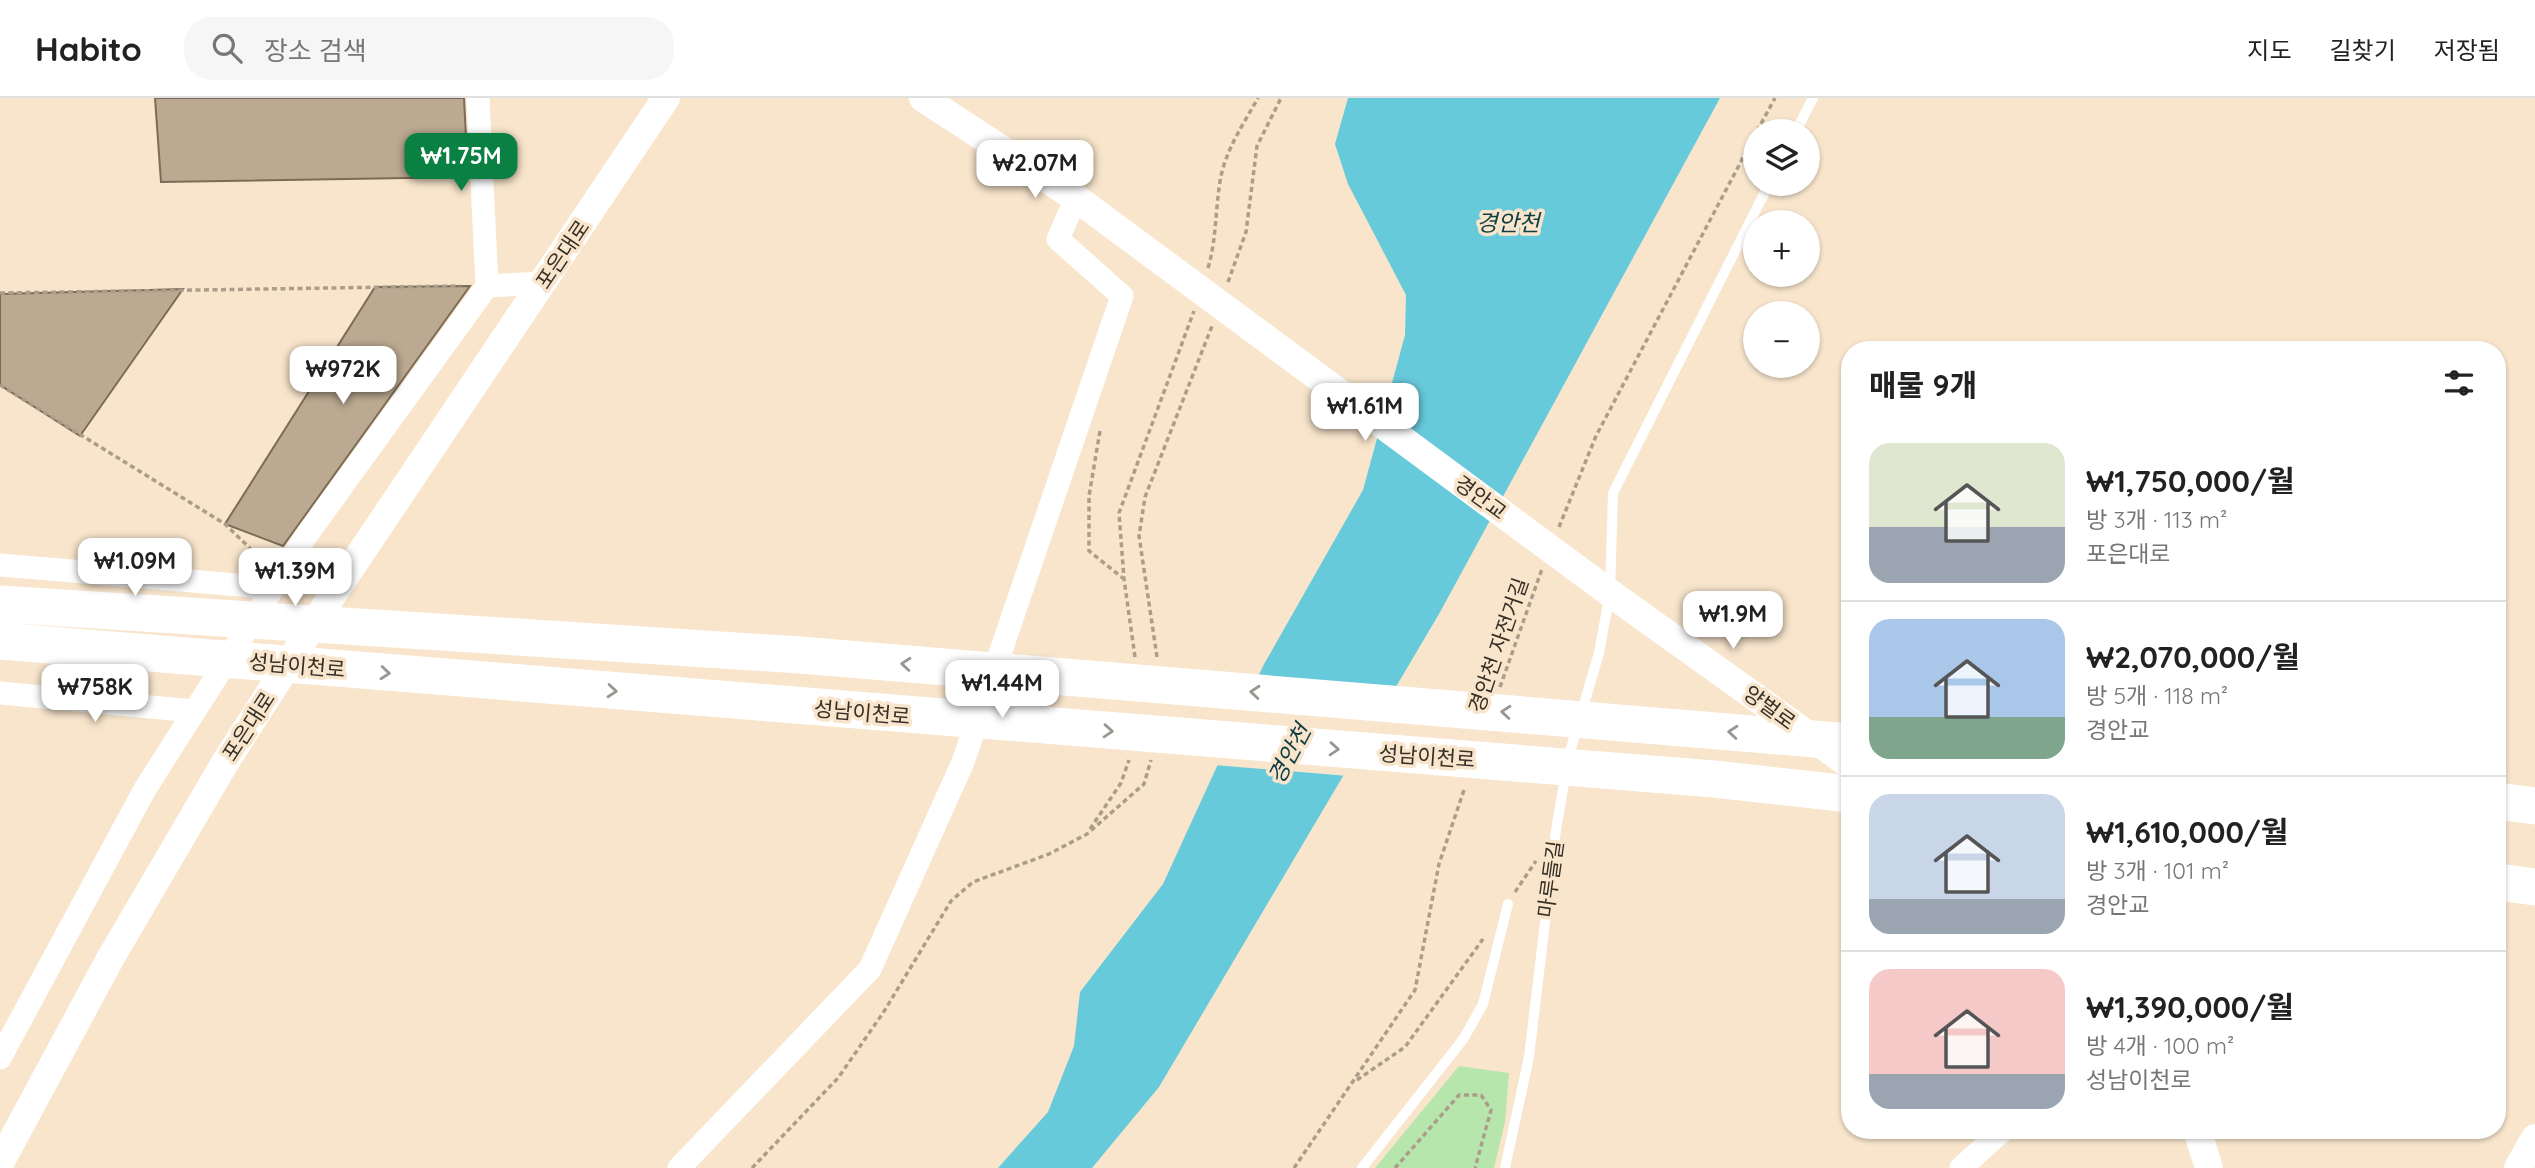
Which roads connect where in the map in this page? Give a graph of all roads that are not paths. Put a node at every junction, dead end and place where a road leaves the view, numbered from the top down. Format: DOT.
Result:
graph roads {
  1 [pos="478,98"];
  2 [pos="666,98"];
  3 [pos="923,98"];
  4 [pos="1814,98"];
  5 [pos="1803,119"];
  6 [pos="1763,196"];
  7 [pos="1076,198"];
  8 [pos="542,283"];
  9 [pos="487,286"];
  10 [pos="0,565"];
  11 [pos="1599,584"];
  12 [pos="273,588"];
  13 [pos="0,604"];
  14 [pos="0,641"];
  15 [pos="0,693"];
  16 [pos="194,711"];
  17 [pos="1841,741"];
  18 [pos="1841,759"];
  19 [pos="1841,793"];
  20 [pos="2506,802"];
  21 [pos="2535,806"];
  22 [pos="2506,883"];
  23 [pos="2535,887"];
  24 [pos="1508,904"];
  25 [pos="0,1058"];
  26 [pos="2535,1138"];
  27 [pos="1993,1139"];
  28 [pos="2200,1139"];
  29 [pos="0,1163"];
  30 [pos="679,1168"];
  31 [pos="1362,1168"];
  32 [pos="1505,1168"];
  33 [pos="1961,1168"];
  34 [pos="2210,1168"];
  35 [pos="2518,1168"];
  1 -- 9 [label="street"];
  2 -- 8 [label="street, 포은대로"];
  3 -- 7 [label="street, 경안교"];
  4 -- 5 [label="lane"];
  6 -- 11 [label="lane, 마루들길"];
  7 -- 11 [label="street, 경안교"];
  7 -- 30 [label="street"];
  8 -- 9 [label="street"];
  8 -- 29 [label="street, 포은대로"];
  9 -- 12 [label="street"];
  10 -- 12 [label="street"];
  11 -- 18 [label="street, 양벌로"];
  11 -- 32 [label="lane, 마루들길"];
  12 -- 16 [label="street"];
  17 -- 13 [label="highway, 성남이천로, one-way"];
  14 -- 19 [label="highway, 성남이천로, one-way"];
  15 -- 16 [label="street"];
  16 -- 25 [label="street"];
  20 -- 21 [label="highway"];
  22 -- 23 [label="highway"];
  24 -- 31 [label="lane"];
  26 -- 35 [label="street"];
  27 -- 33 [label="street"];
  28 -- 34 [label="street"];
}
